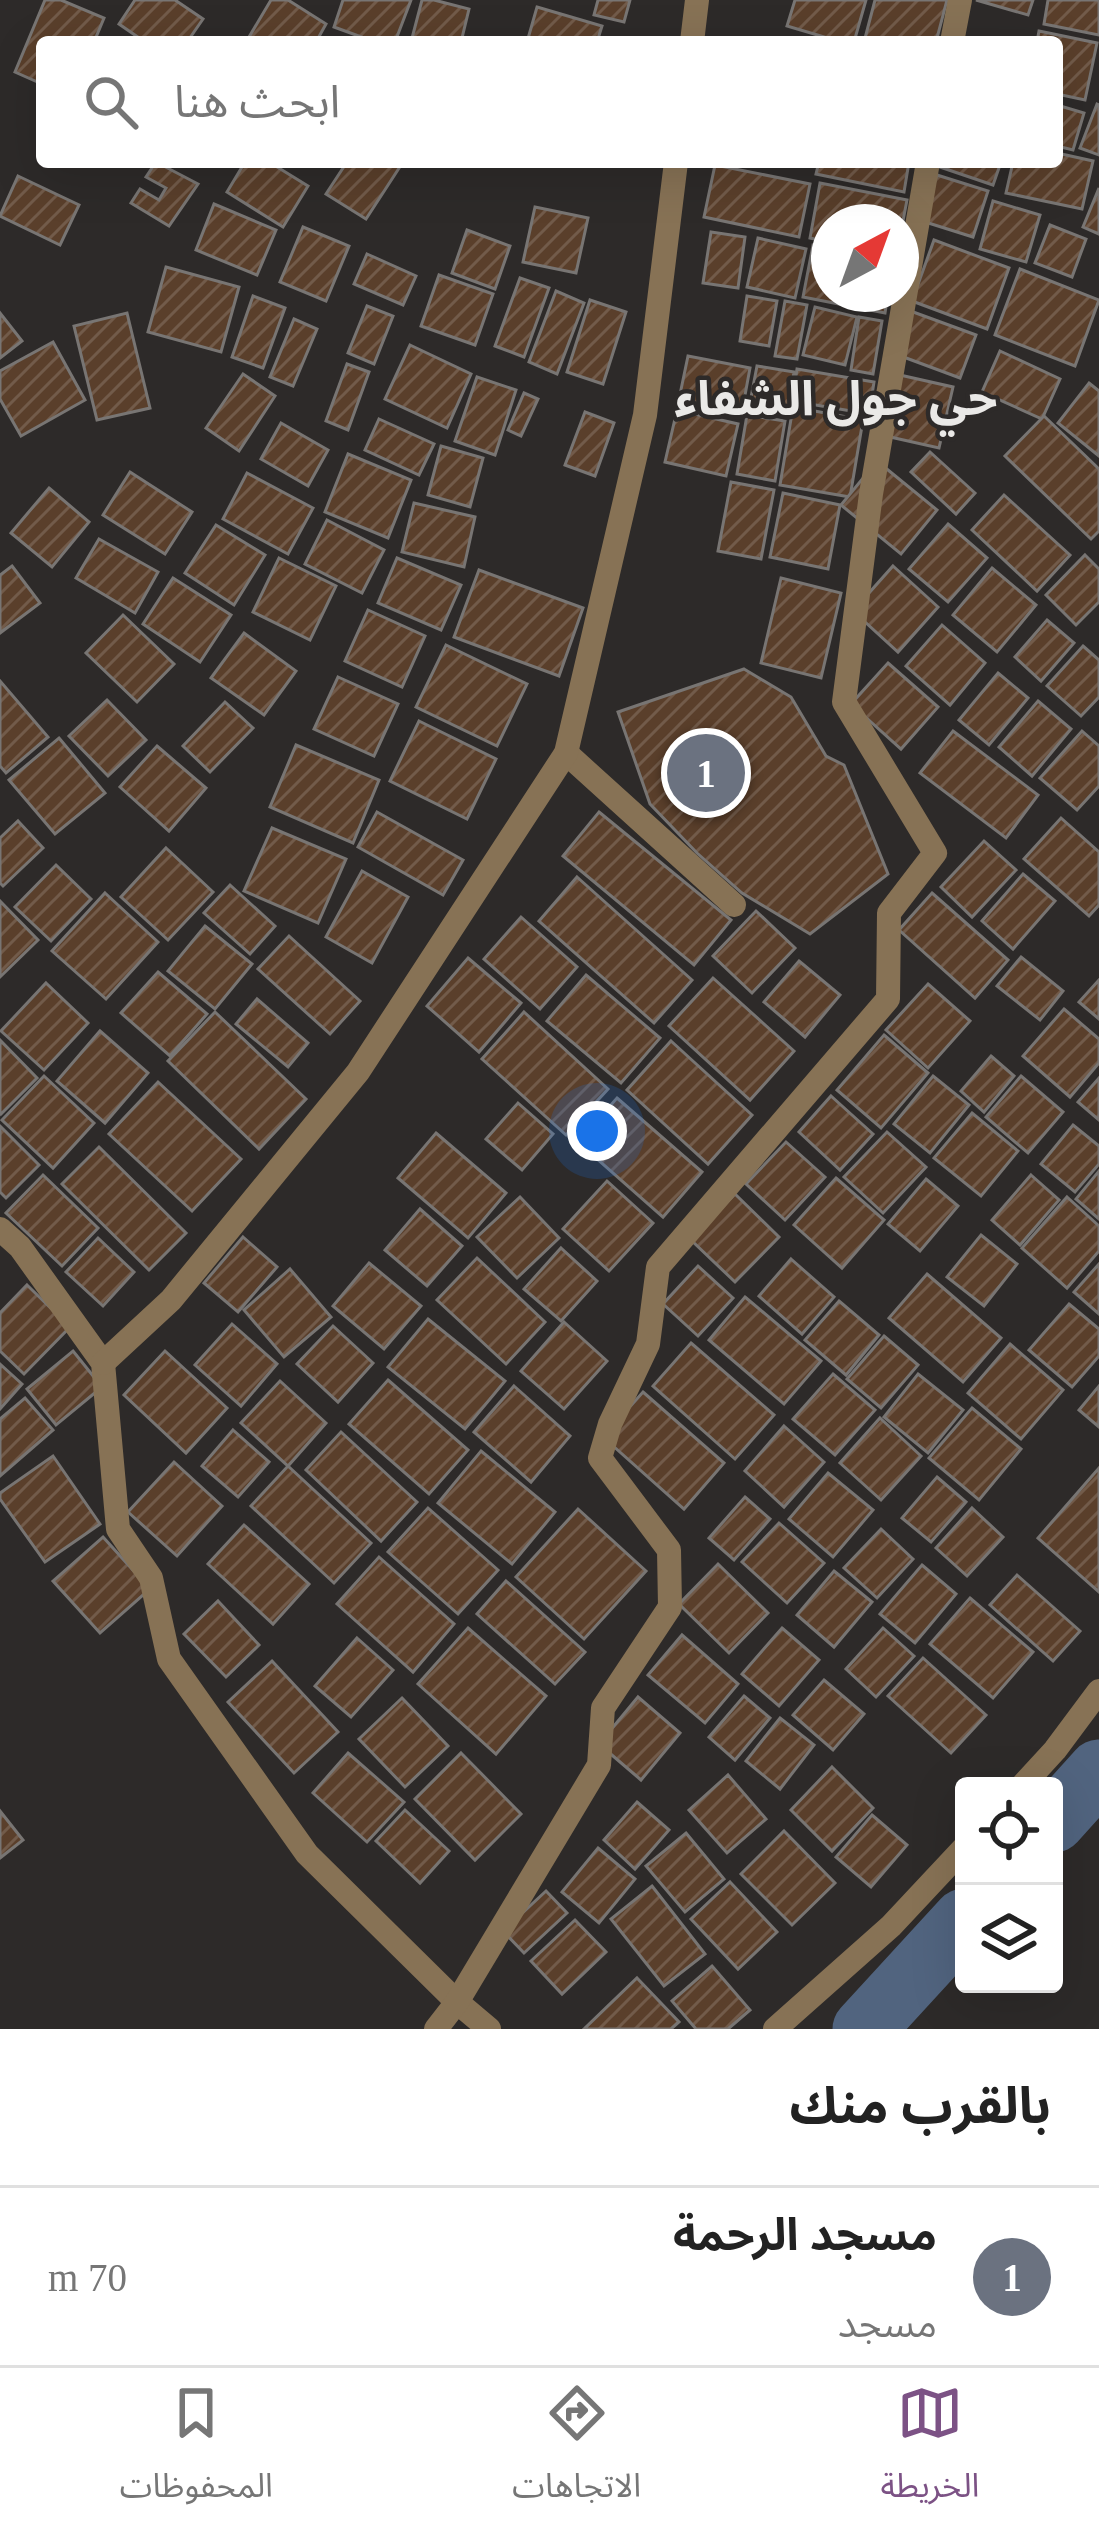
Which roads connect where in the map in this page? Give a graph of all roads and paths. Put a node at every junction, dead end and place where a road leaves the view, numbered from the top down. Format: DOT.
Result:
graph roads {
  1 [pos="697,0"];
  2 [pos="960,0"];
  3 [pos="693,36"];
  4 [pos="953,36"];
  5 [pos="675,168"];
  6 [pos="927,168"];
  7 [pos="566,753"];
  8 [pos="734,905"];
  9 [pos="0,1229"];
  10 [pos="103,1363"];
  11 [pos="1099,1691"];
  12 [pos="1030,1777"];
  13 [pos="955,1857"];
  14 [pos="457,2002"];
  15 [pos="436,2029"];
  16 [pos="489,2029"];
  17 [pos="775,2029"];
  1 -- 3 [label="street"];
  2 -- 4 [label="street"];
  5 -- 7 [label="street"];
  6 -- 14 [label="street"];
  7 -- 8 [label="street"];
  7 -- 10 [label="street"];
  9 -- 10 [label="street"];
  10 -- 14 [label="street"];
  11 -- 12 [label="street"];
  13 -- 17 [label="street"];
  14 -- 15 [label="street"];
  14 -- 16 [label="street"];
}
